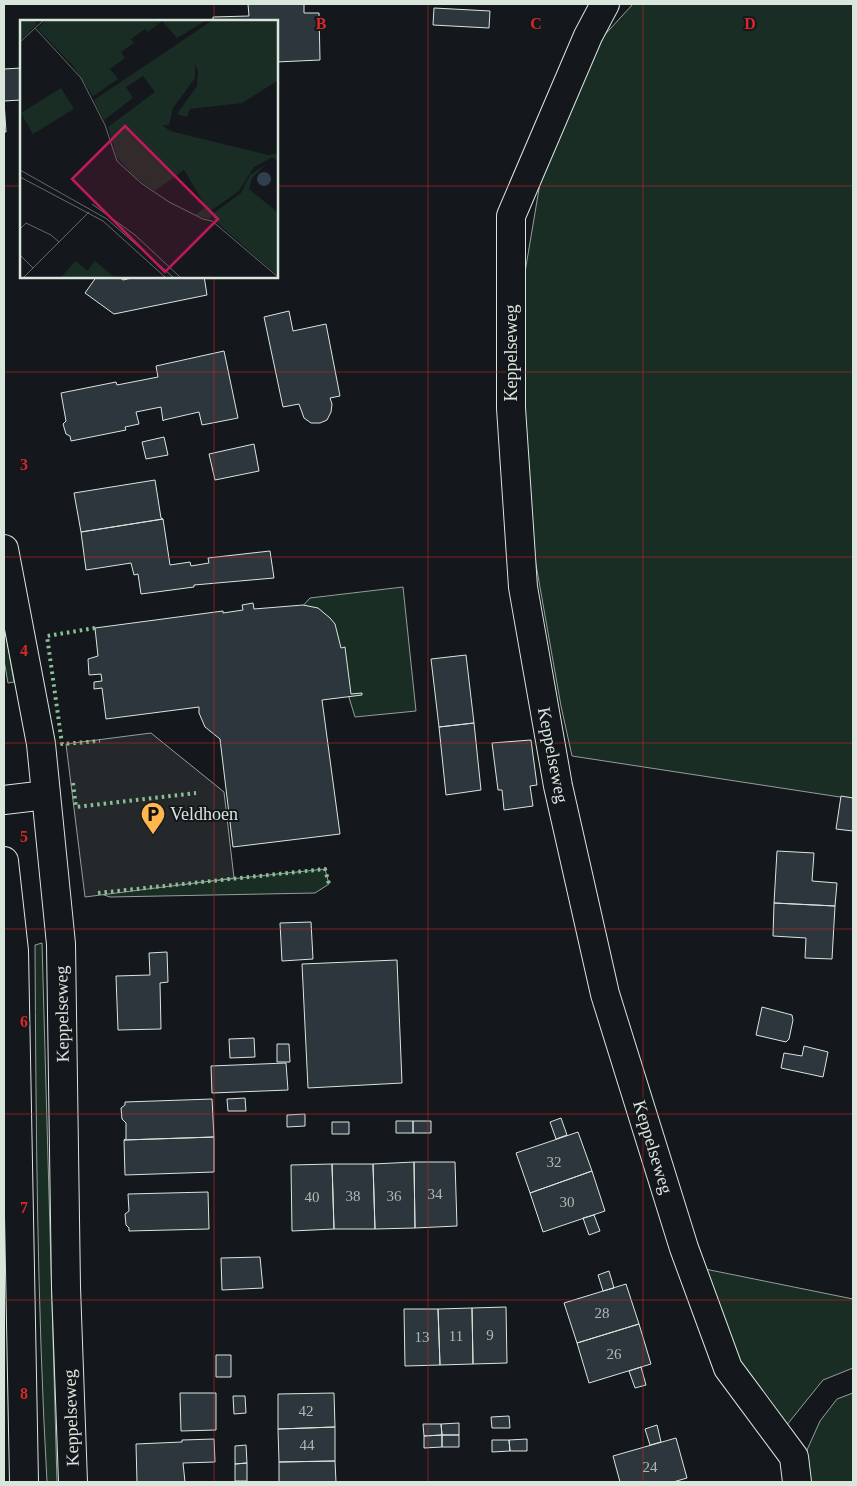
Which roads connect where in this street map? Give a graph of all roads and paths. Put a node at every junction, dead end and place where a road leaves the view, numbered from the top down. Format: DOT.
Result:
graph roads {
  1 [pos="605,4"];
  2 [pos="4,549"];
  3 [pos="46,795"];
  4 [pos="4,800"];
  5 [pos="4,862"];
  6 [pos="24,1482"];
  7 [pos="73,1482"];
  8 [pos="798,1482"];
  1 -- 8 [label="street, Keppelseweg"];
  2 -- 3 [label="street, Keppelseweg"];
  3 -- 4 [label="street"];
  3 -- 7 [label="street, Keppelseweg"];
  5 -- 6 [label="street"];
}
